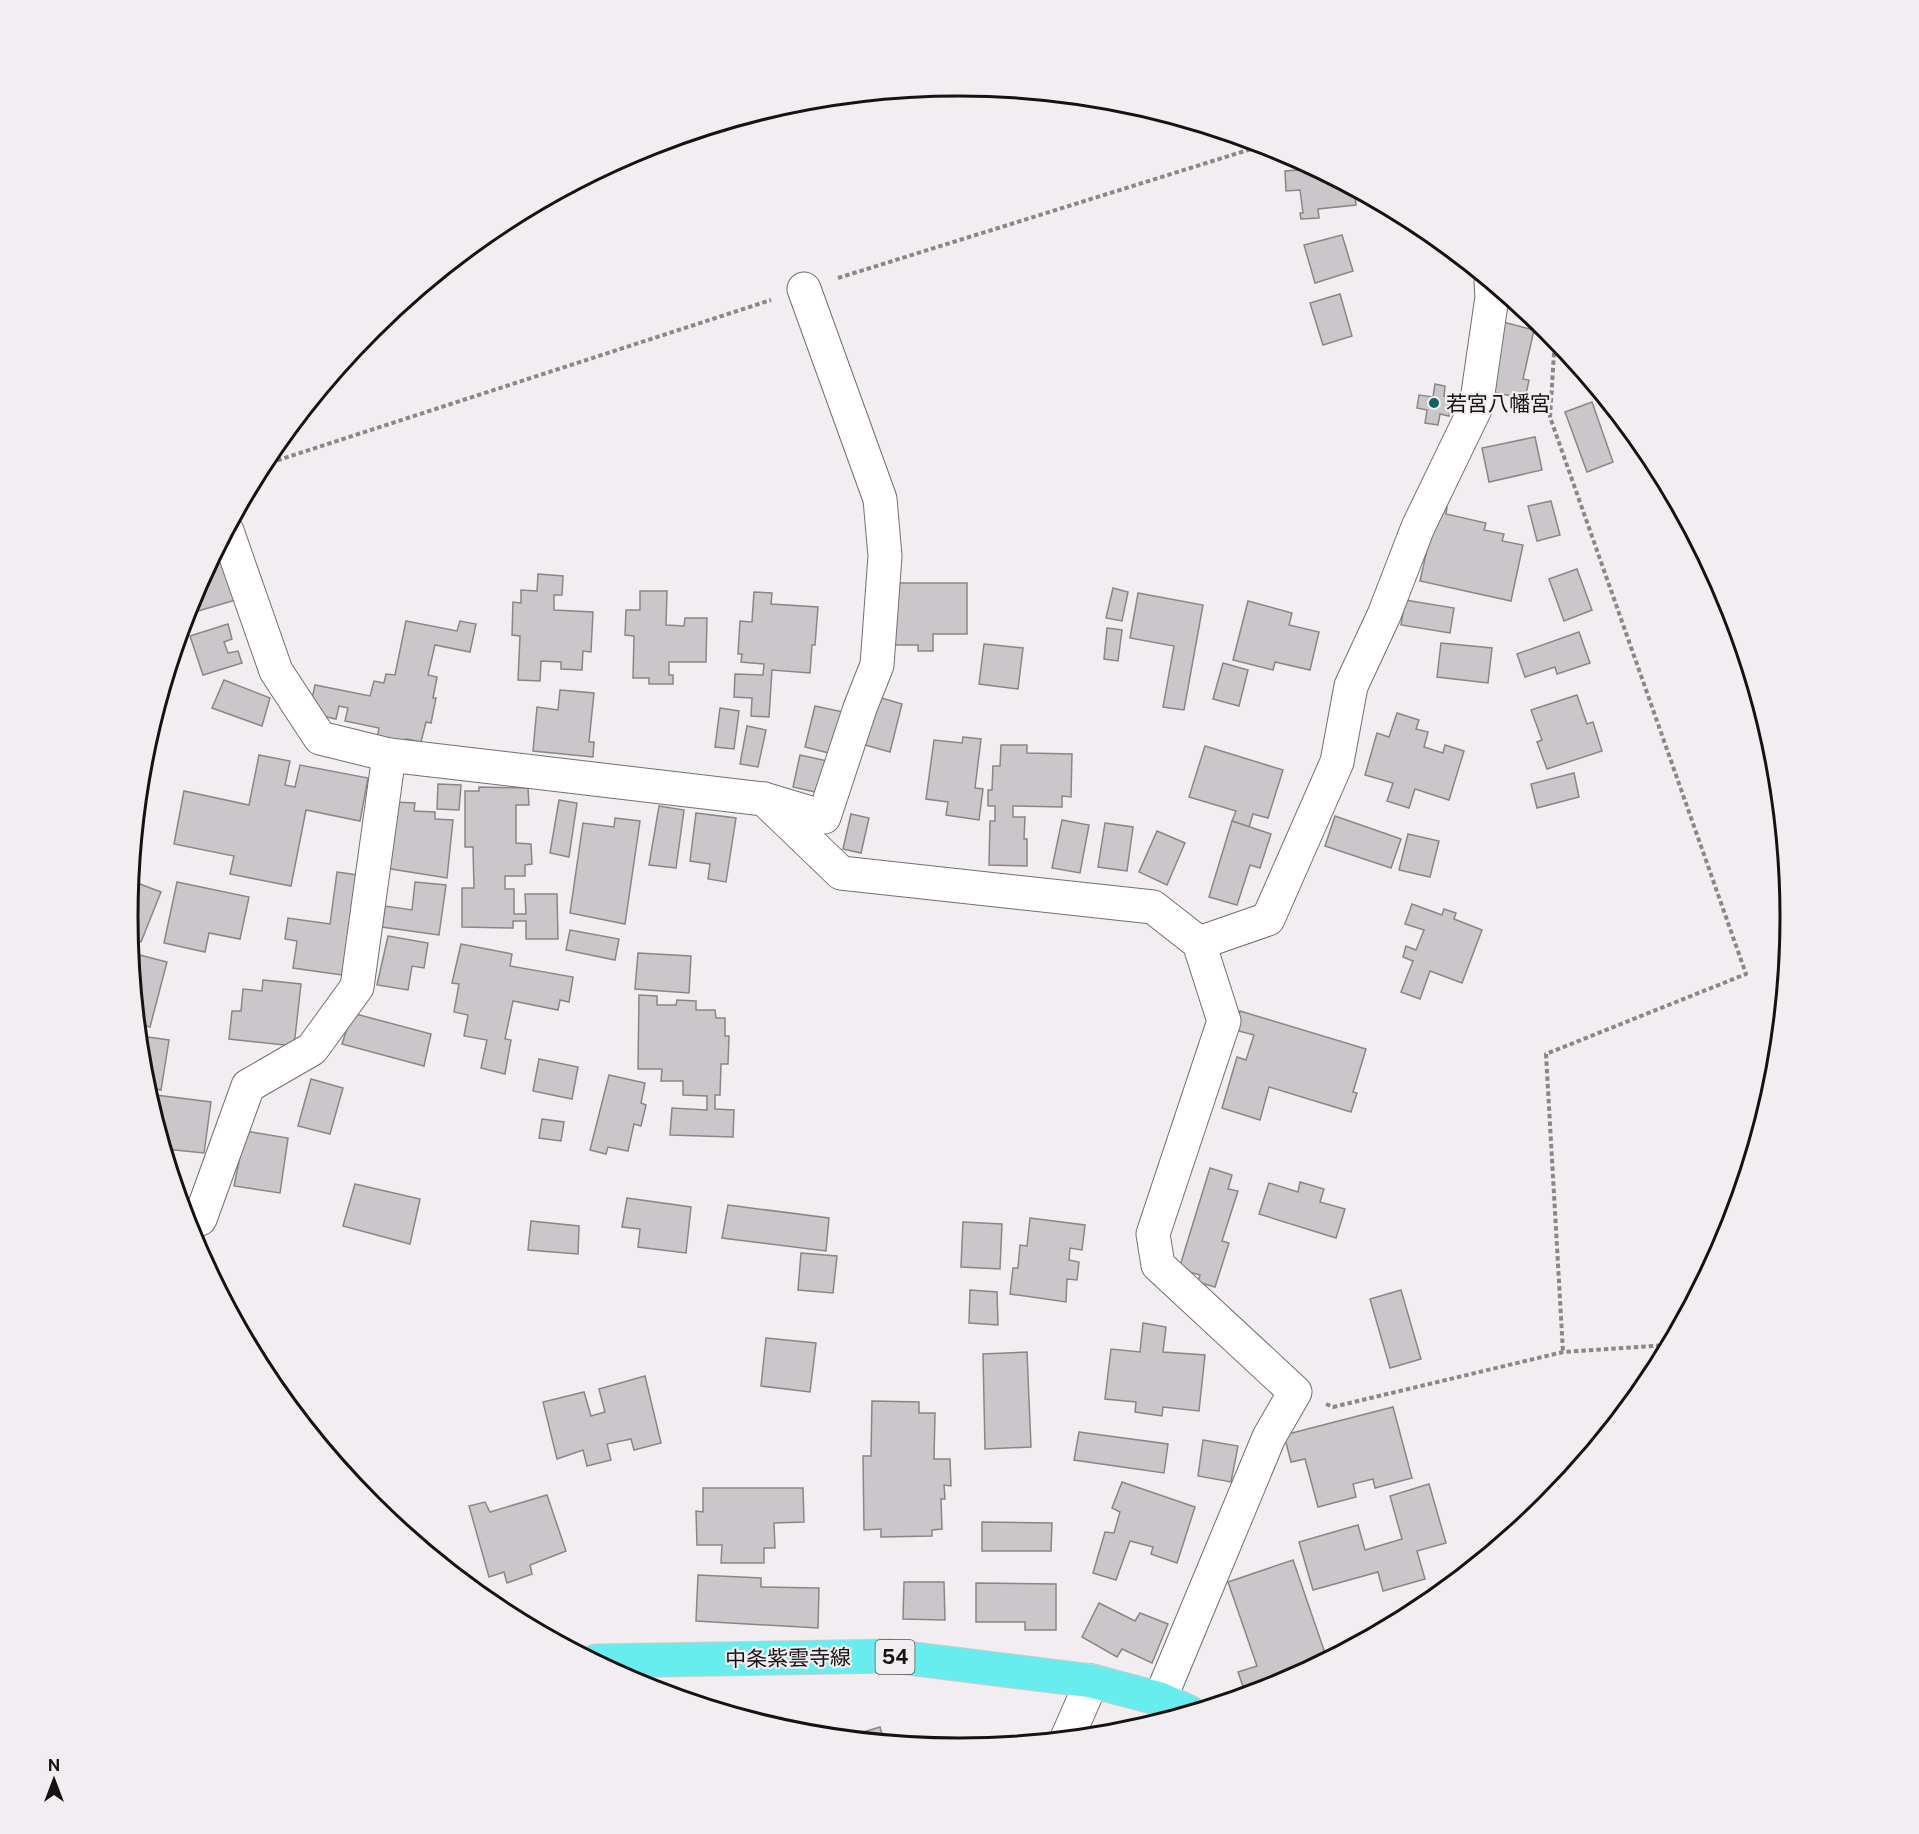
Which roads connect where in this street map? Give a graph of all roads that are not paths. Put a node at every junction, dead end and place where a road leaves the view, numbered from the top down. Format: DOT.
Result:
graph roads {
  1 [pos="804,289"];
  2 [pos="1492,292"];
  3 [pos="230,540"];
  4 [pos="389,755"];
  5 [pos="764,799"];
  6 [pos="1199,943"];
  7 [pos="196,1219"];
  8 [pos="612,1661"];
  9 [pos="1092,1681"];
  10 [pos="1174,1706"];
  11 [pos="1070,1730"];
  1 -- 5 [label="street"];
  2 -- 6 [label="street"];
  3 -- 4 [label="street"];
  4 -- 5 [label="street"];
  4 -- 7 [label="street"];
  5 -- 6 [label="street"];
  6 -- 10 [label="street"];
  8 -- 9 [label="main road, 中条紫雲寺線 / 54"];
  9 -- 10 [label="main road, 中条紫雲寺線 / 54"];
  9 -- 11 [label="street"];
}
